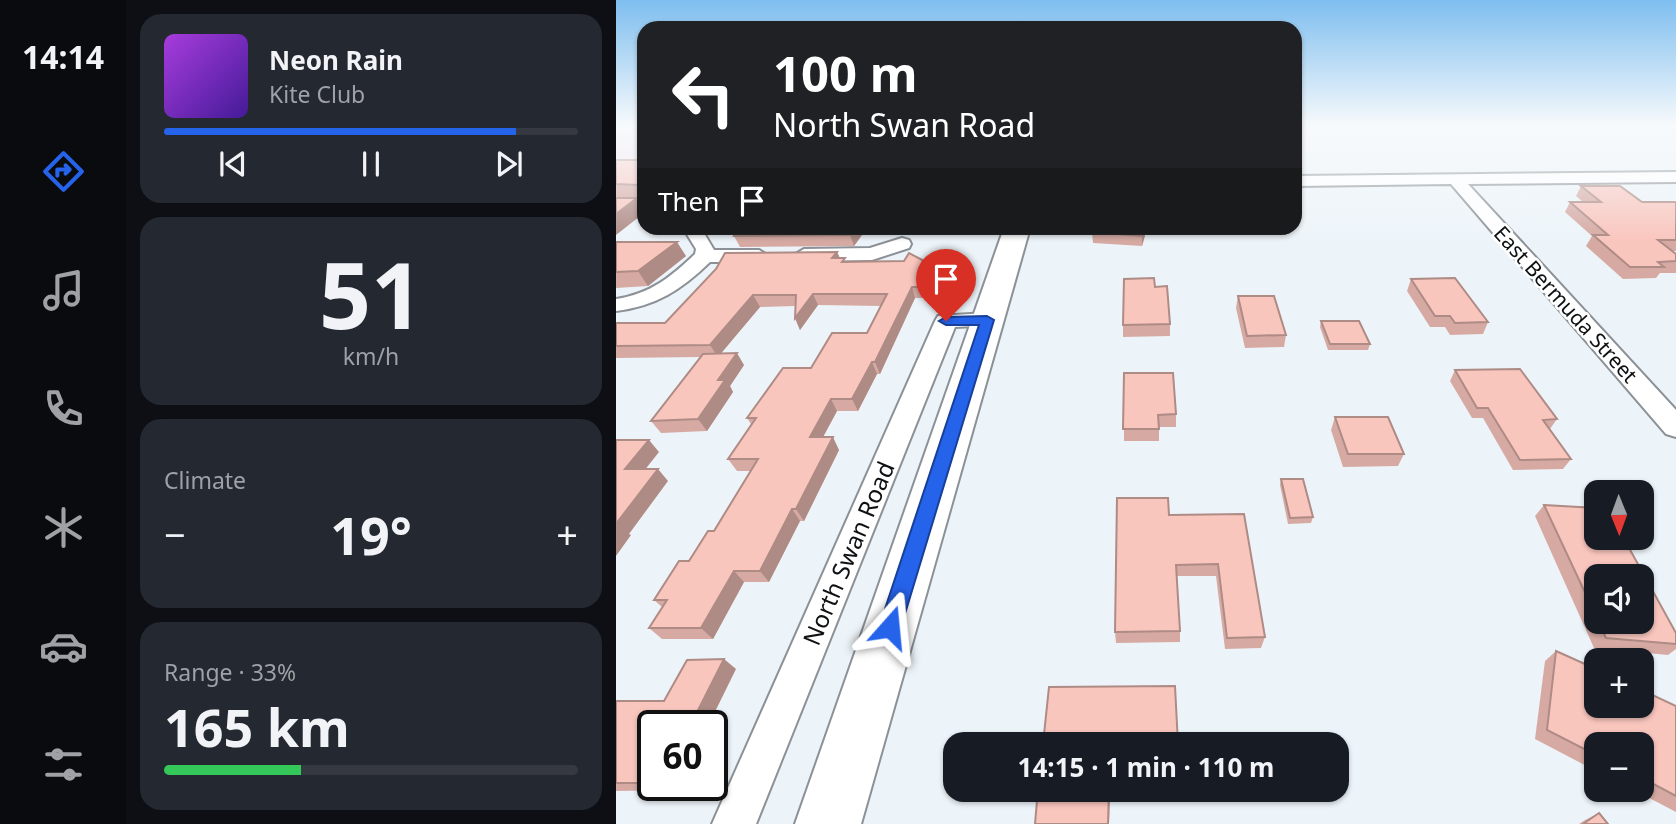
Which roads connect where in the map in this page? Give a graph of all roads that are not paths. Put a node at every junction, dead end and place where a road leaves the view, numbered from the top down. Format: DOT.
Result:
graph roads {
  1 [pos="1676,177"];
  2 [pos="1456,180"];
  3 [pos="1302,181"];
  4 [pos="696,235"];
  5 [pos="1015,235"];
  6 [pos="902,244"];
  7 [pos="705,256"];
  8 [pos="616,305"];
  9 [pos="987,320"];
  10 [pos="1676,427"];
  11 [pos="734,824"];
  12 [pos="828,824"];
  1 -- 2 [label="street"];
  2 -- 3 [label="street"];
  2 -- 10 [label="street, East Bermuda Street"];
  4 -- 7 [label="street"];
  5 -- 9 [label="main road"];
  6 -- 7 [label="street"];
  7 -- 8 [label="street"];
  9 -- 11 [label="street, North Swan Road"];
  9 -- 12 [label="main road"];
}
